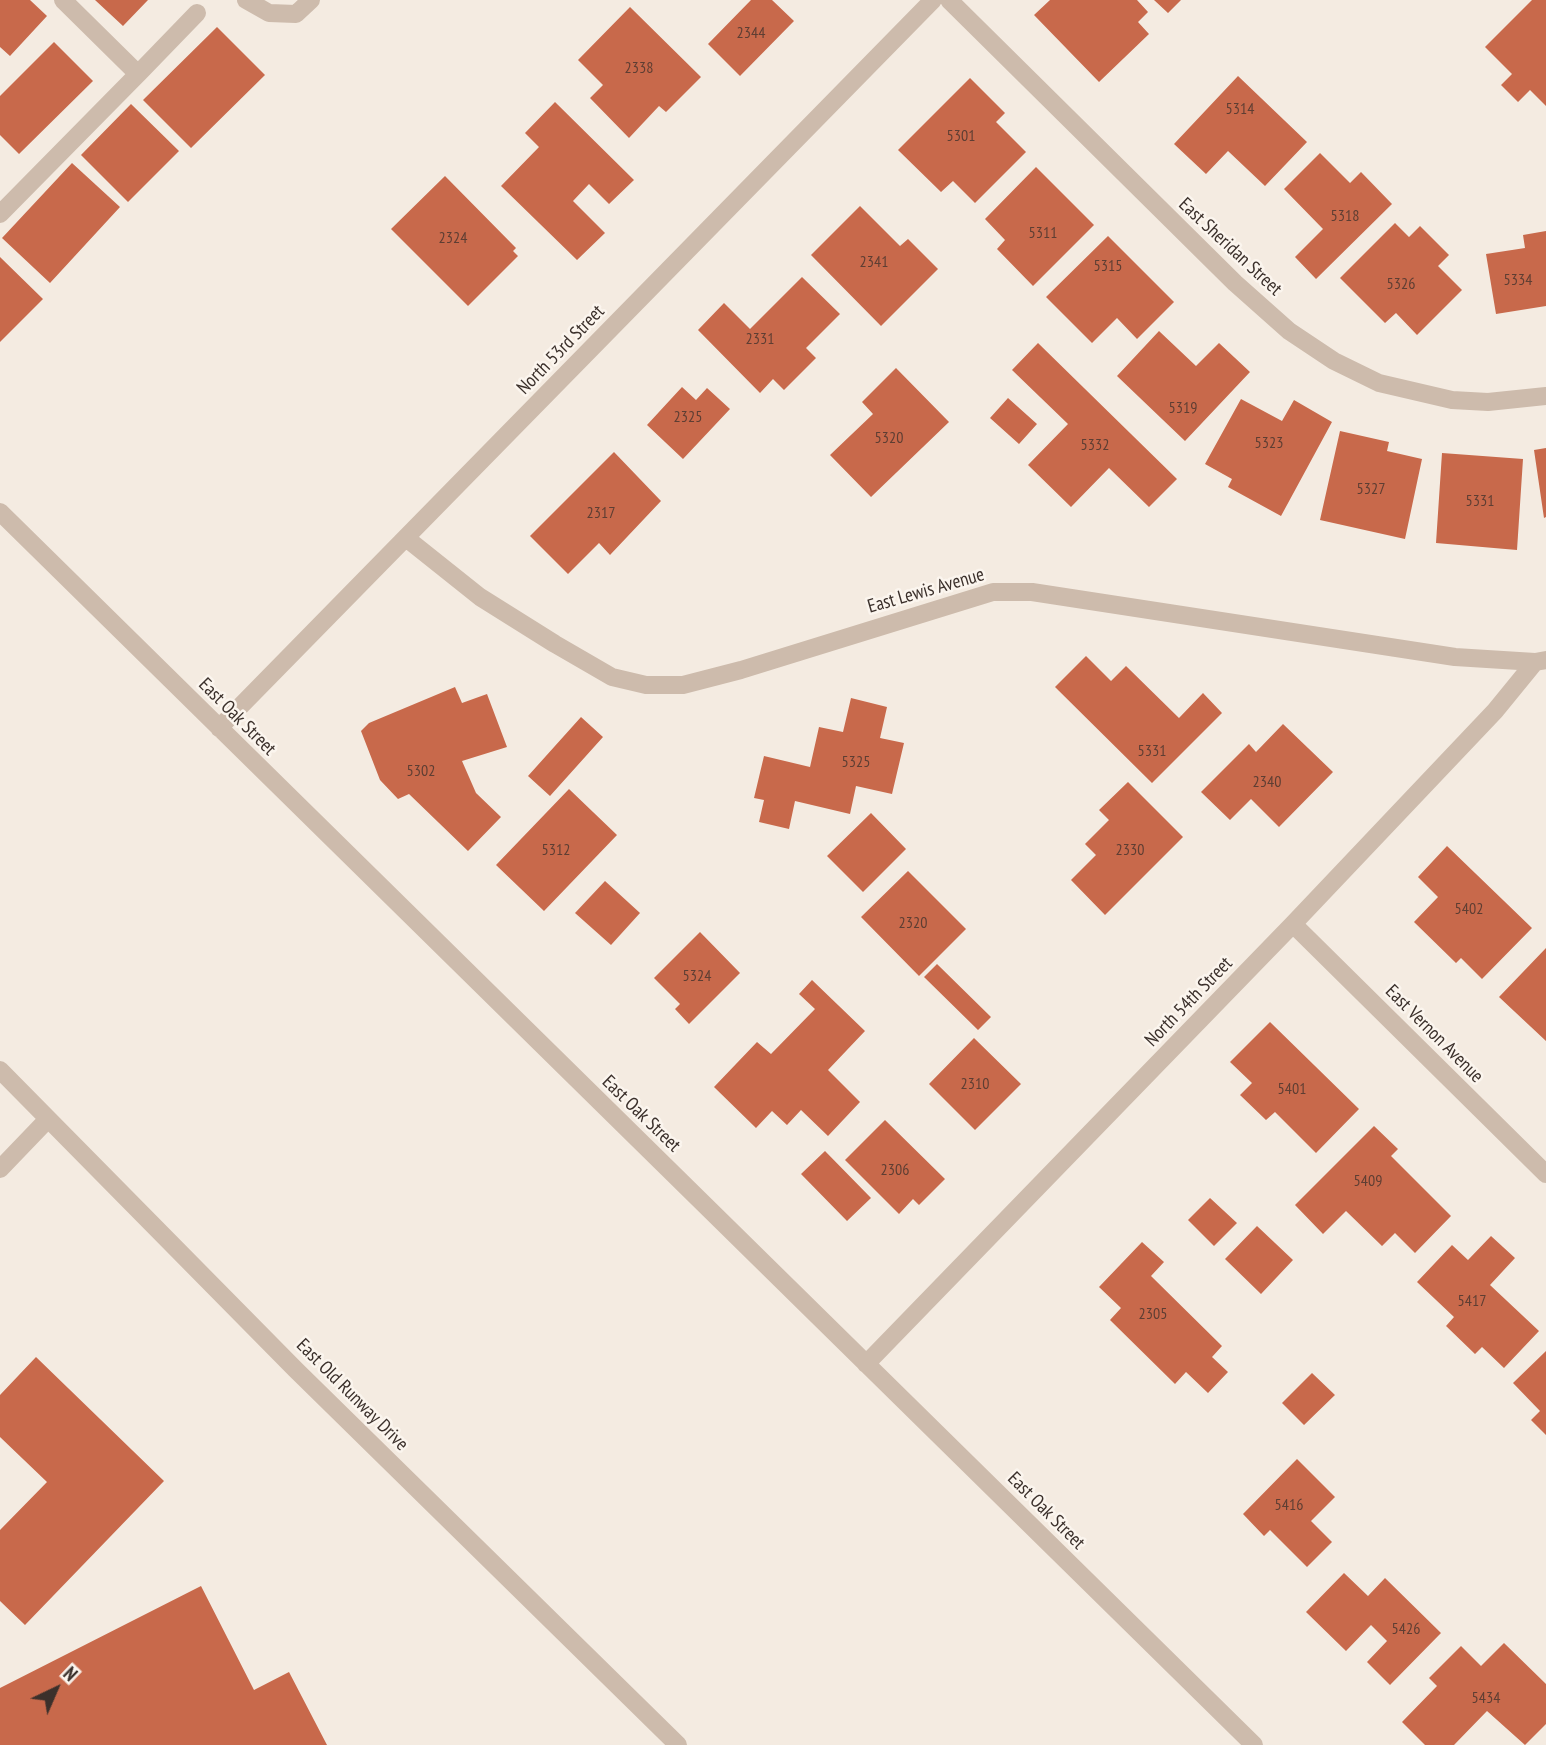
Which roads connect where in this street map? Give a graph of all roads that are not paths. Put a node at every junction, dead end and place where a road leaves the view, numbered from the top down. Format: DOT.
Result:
graph roads {
  1 [pos="63,0"];
  2 [pos="246,0"];
  3 [pos="311,0"];
  4 [pos="933,0"];
  5 [pos="948,0"];
  6 [pos="198,13"];
  7 [pos="138,74"];
  8 [pos="0,214"];
  9 [pos="1546,396"];
  10 [pos="0,512"];
  11 [pos="406,538"];
  12 [pos="1541,661"];
  13 [pos="219,728"];
  14 [pos="1293,924"];
  15 [pos="0,1070"];
  16 [pos="48,1119"];
  17 [pos="0,1169"];
  18 [pos="1546,1174"];
  19 [pos="866,1364"];
  20 [pos="678,1745"];
  21 [pos="1254,1745"];
  1 -- 7 [label="street"];
  2 -- 3 [label="street"];
  4 -- 11 [label="street, North 53rd Street"];
  5 -- 9 [label="street, East Sheridan Street"];
  6 -- 7 [label="street"];
  7 -- 8 [label="street"];
  10 -- 13 [label="street, East Oak Street"];
  11 -- 12 [label="street, East Lewis Avenue"];
  11 -- 13 [label="street, North 53rd Street"];
  12 -- 14 [label="street, North 54th Street"];
  13 -- 19 [label="street, East Oak Street"];
  14 -- 18 [label="street, East Vernon Avenue"];
  14 -- 19 [label="street, North 54th Street"];
  15 -- 16 [label="street, East Old Runway Drive"];
  16 -- 17 [label="street"];
  16 -- 20 [label="street, East Old Runway Drive"];
  19 -- 21 [label="street, East Oak Street"];
}
